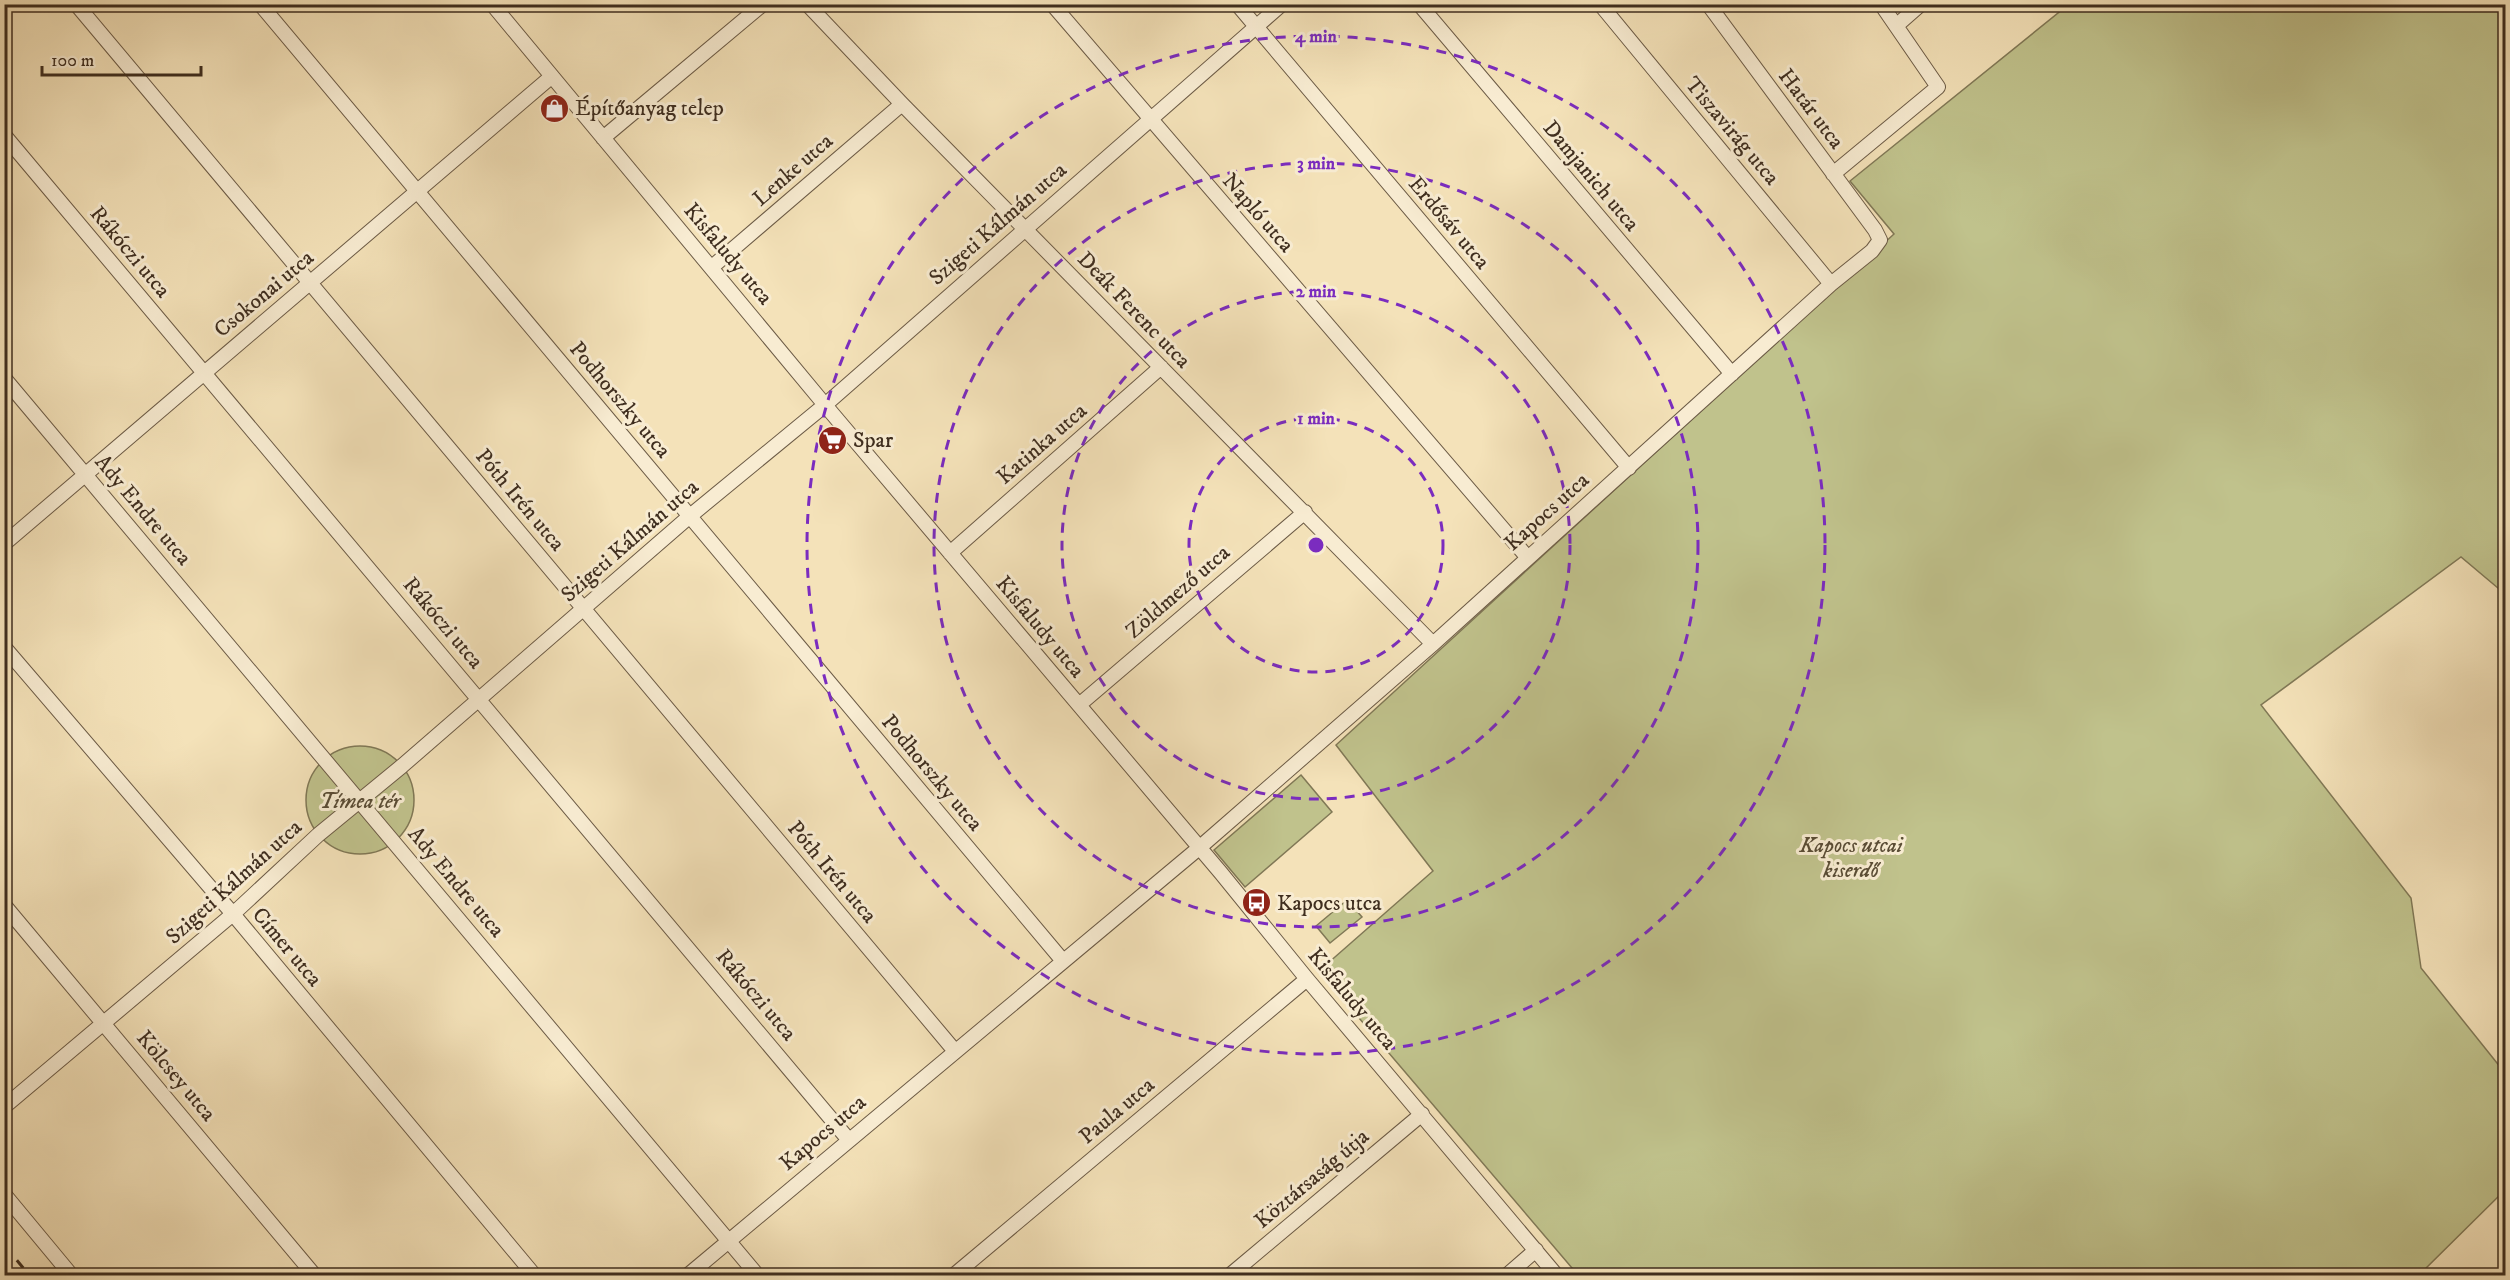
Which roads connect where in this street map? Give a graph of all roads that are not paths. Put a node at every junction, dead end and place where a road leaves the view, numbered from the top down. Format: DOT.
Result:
graph roads {
  1 [pos="76,4"];
  2 [pos="260,4"];
  3 [pos="492,4"];
  4 [pos="763,4"];
  5 [pos="807,4"];
  6 [pos="1052,4"];
  7 [pos="1237,4"];
  8 [pos="1282,4"];
  9 [pos="1419,4"];
  10 [pos="1600,4"];
  11 [pos="1708,4"];
  12 [pos="1881,4"];
  13 [pos="1921,4"];
  14 [pos="1896,26"];
  15 [pos="1256,27"];
  16 [pos="551,77"];
  17 [pos="902,104"];
  18 [pos="1150,120"];
  19 [pos="4,135"];
  20 [pos="603,138"];
  21 [pos="1833,174"];
  22 [pos="416,191"];
  23 [pos="1025,228"];
  24 [pos="1880,240"];
  25 [pos="712,267"];
  26 [pos="310,283"];
  27 [pos="1831,284"];
  28 [pos="1161,367"];
  29 [pos="203,372"];
  30 [pos="1732,374"];
  31 [pos="4,378"];
  32 [pos="825,405"];
  33 [pos="1629,468"];
  34 [pos="85,473"];
  35 [pos="1305,512"];
  36 [pos="690,516"];
  37 [pos="4,544"];
  38 [pos="950,553"];
  39 [pos="1528,558"];
  40 [pos="584,609"];
  41 [pos="1433,644"];
  42 [pos="4,647"];
  43 [pos="479,698"];
  44 [pos="1079,705"];
  45 [pos="360,800"];
  46 [pos="1199,848"];
  47 [pos="4,905"];
  48 [pos="233,914"];
  49 [pos="1063,961"];
  50 [pos="1307,979"];
  51 [pos="104,1023"];
  52 [pos="954,1050"];
  53 [pos="4,1107"];
  54 [pos="1422,1114"];
  55 [pos="849,1139"];
  56 [pos="4,1194"];
  57 [pos="728,1240"];
  58 [pos="1536,1250"];
  59 [pos="72,1275"];
  60 [pos="315,1275"];
  61 [pos="535,1275"];
  62 [pos="687,1275"];
  63 [pos="758,1275"];
  64 [pos="953,1275"];
  65 [pos="1229,1275"];
  66 [pos="1506,1275"];
  67 [pos="1557,1275"];
  1 -- 26 [label="street, Póth Irén utca"];
  2 -- 22 [label="street, Podhorszky utca"];
  3 -- 16 [label="street, Kisfaludy utca"];
  4 -- 20 [label="street"];
  5 -- 17 [label="street, Deák Ferenc utca"];
  6 -- 18 [label="street, Napló utca"];
  7 -- 15 [label="street, Erdősáv utca"];
  8 -- 15 [label="street, Szigeti Kálmán utca"];
  9 -- 30 [label="street, Damjanich utca"];
  10 -- 27 [label="street, Tiszavirág utca"];
  11 -- 21 [label="street, Határ utca"];
  12 -- 14 [label="street"];
  13 -- 14 [label="street"];
  14 -- 21 [label="street"];
  15 -- 18 [label="street, Szigeti Kálmán utca"];
  15 -- 33 [label="street, Erdősáv utca"];
  16 -- 20 [label="street, Kisfaludy utca"];
  16 -- 22 [label="street, Csokonai utca"];
  17 -- 23 [label="street, Deák Ferenc utca"];
  17 -- 25 [label="street, Lenke utca"];
  18 -- 23 [label="street, Szigeti Kálmán utca"];
  18 -- 39 [label="street, Napló utca"];
  19 -- 29 [label="street, Rákóczi utca"];
  20 -- 25 [label="street, Kisfaludy utca"];
  21 -- 24 [label="street, Határ utca"];
  22 -- 26 [label="street, Csokonai utca"];
  22 -- 36 [label="street, Podhorszky utca"];
  23 -- 28 [label="street, Deák Ferenc utca"];
  23 -- 32 [label="street, Szigeti Kálmán utca"];
  24 -- 27 [label="street, Kapocs utca"];
  25 -- 32 [label="street, Kisfaludy utca"];
  26 -- 29 [label="street, Csokonai utca"];
  26 -- 40 [label="street, Póth Irén utca"];
  27 -- 30 [label="street, Kapocs utca"];
  28 -- 35 [label="street, Deák Ferenc utca"];
  28 -- 38 [label="street, Katinka utca"];
  29 -- 34 [label="street, Csokonai utca"];
  29 -- 43 [label="street, Rákóczi utca"];
  30 -- 33 [label="street, Kapocs utca"];
  31 -- 34 [label="street, Ady Endre utca"];
  32 -- 36 [label="street, Szigeti Kálmán utca"];
  32 -- 38 [label="street, Kisfaludy utca"];
  33 -- 39 [label="street, Kapocs utca"];
  34 -- 37 [label="street, Csokonai utca"];
  34 -- 45 [label="street, Ady Endre utca"];
  35 -- 41 [label="street, Deák Ferenc utca"];
  35 -- 44 [label="street, Zöldmező utca"];
  36 -- 40 [label="street, Szigeti Kálmán utca"];
  36 -- 49 [label="street, Podhorszky utca"];
  38 -- 44 [label="street, Kisfaludy utca"];
  39 -- 41 [label="street, Kapocs utca"];
  40 -- 43 [label="street, Szigeti Kálmán utca"];
  40 -- 52 [label="street, Póth Irén utca"];
  41 -- 46 [label="street, Kapocs utca"];
  42 -- 48 [label="street, Címer utca"];
  43 -- 45 [label="street, Szigeti Kálmán utca"];
  43 -- 55 [label="street, Rákóczi utca"];
  44 -- 46 [label="street, Kisfaludy utca"];
  45 -- 48 [label="street, Szigeti Kálmán utca"];
  45 -- 57 [label="street, Ady Endre utca"];
  46 -- 49 [label="street, Kapocs utca"];
  46 -- 50 [label="street, Kisfaludy utca"];
  47 -- 51 [label="street, Kölcsey utca"];
  48 -- 51 [label="street, Szigeti Kálmán utca"];
  48 -- 61 [label="street, Címer utca"];
  49 -- 52 [label="street, Kapocs utca"];
  50 -- 54 [label="street, Kisfaludy utca"];
  50 -- 64 [label="street, Paula utca"];
  51 -- 53 [label="street, Szigeti Kálmán utca"];
  51 -- 60 [label="street, Kölcsey utca"];
  52 -- 55 [label="street, Kapocs utca"];
  54 -- 58 [label="street, Kisfaludy utca"];
  54 -- 65 [label="street, Köztársaság útja"];
  55 -- 57 [label="street, Kapocs utca"];
  56 -- 59 [label="street"];
  57 -- 62 [label="street, Kapocs utca"];
  57 -- 63 [label="street, Ady Endre utca"];
  58 -- 66 [label="street"];
  58 -- 67 [label="street, Kisfaludy utca"];
}
